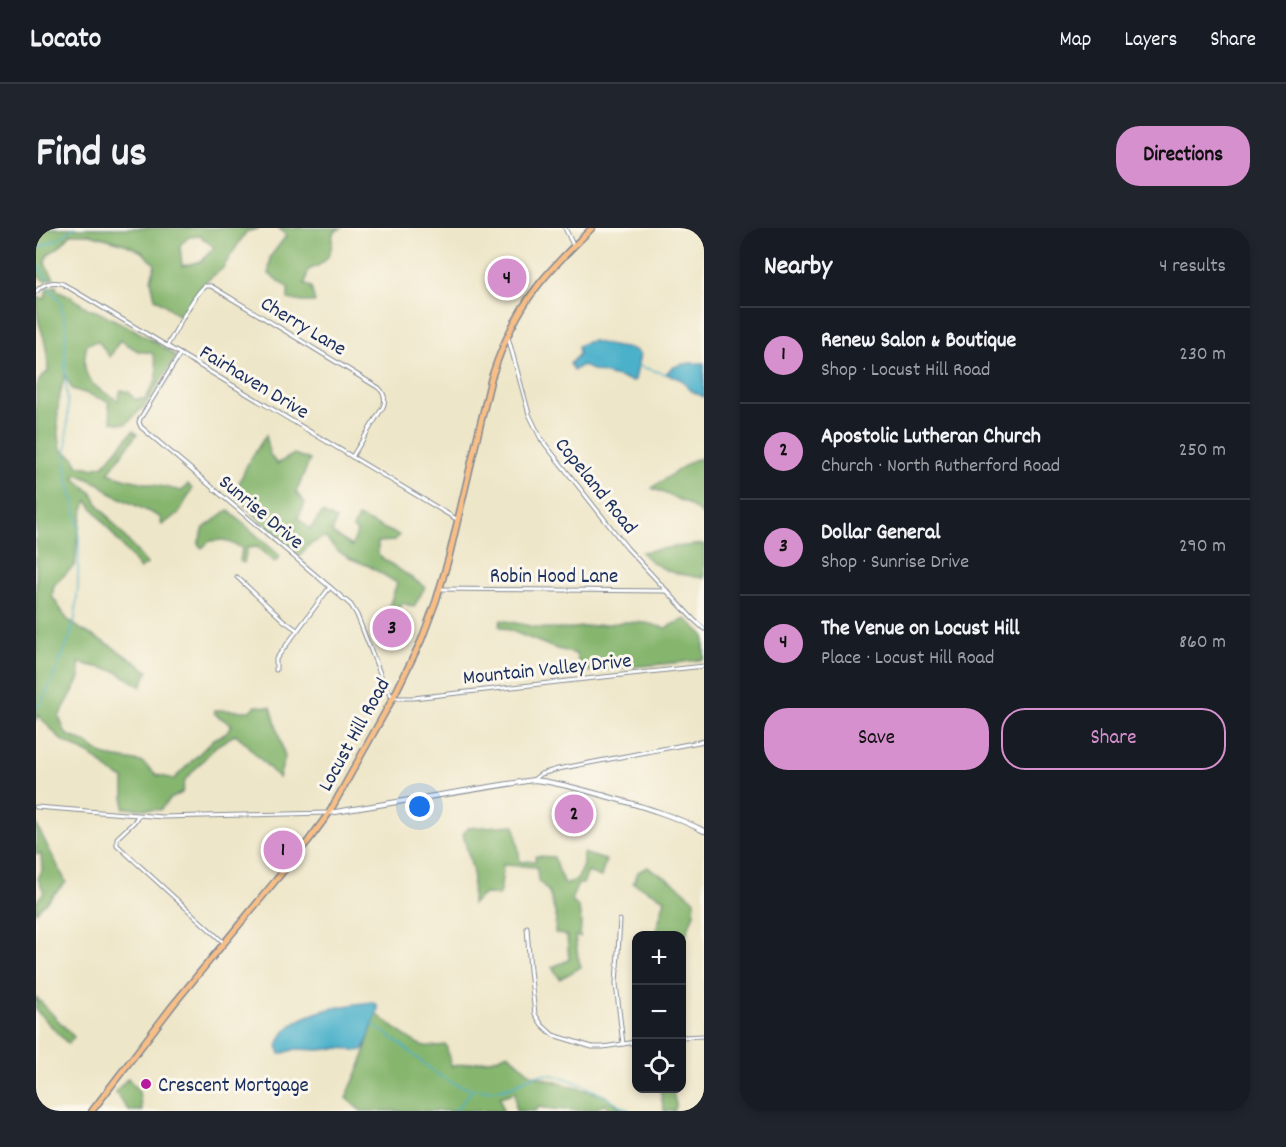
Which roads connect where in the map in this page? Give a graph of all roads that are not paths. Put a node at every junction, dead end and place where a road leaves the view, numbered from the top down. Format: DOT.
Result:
graph roads {
  1 [pos="565,228"];
  2 [pos="592,228"];
  3 [pos="574,246"];
  4 [pos="36,292"];
  5 [pos="507,336"];
  6 [pos="167,346"];
  7 [pos="180,354"];
  8 [pos="352,457"];
  9 [pos="458,520"];
  10 [pos="237,577"];
  11 [pos="330,587"];
  12 [pos="440,589"];
  13 [pos="668,591"];
  14 [pos="704,629"];
  15 [pos="297,630"];
  16 [pos="704,666"];
  17 [pos="276,670"];
  18 [pos="393,698"];
  19 [pos="704,741"];
  20 [pos="533,780"];
  21 [pos="36,807"];
  22 [pos="329,813"];
  23 [pos="138,815"];
  24 [pos="704,831"];
  25 [pos="620,921"];
  26 [pos="527,927"];
  27 [pos="225,943"];
  28 [pos="704,1036"];
  29 [pos="686,1037"];
  30 [pos="632,1043"];
  31 [pos="623,1044"];
  32 [pos="92,1111"];
  1 -- 3 [label="street"];
  2 -- 3 [label="main road, Locust Hill Road"];
  3 -- 5 [label="main road, Locust Hill Road"];
  4 -- 6 [label="street, Fairhaven Drive"];
  5 -- 9 [label="main road, Locust Hill Road"];
  5 -- 13 [label="street, Copeland Road"];
  6 -- 7 [label="street, Fairhaven Drive"];
  6 -- 8 [label="street, Cherry Lane"];
  7 -- 8 [label="street, Fairhaven Drive"];
  7 -- 11 [label="street, Sunrise Drive"];
  8 -- 9 [label="street, Fairhaven Drive"];
  9 -- 12 [label="main road, Locust Hill Road"];
  10 -- 15 [label="street"];
  11 -- 15 [label="street"];
  11 -- 18 [label="street, Sunrise Drive"];
  12 -- 13 [label="street, Robin Hood Lane"];
  12 -- 18 [label="main road, Locust Hill Road"];
  13 -- 14 [label="street, Copeland Road"];
  15 -- 17 [label="street"];
  16 -- 18 [label="street, Mountain Valley Drive"];
  18 -- 22 [label="main road, Locust Hill Road"];
  19 -- 20 [label="street"];
  20 -- 22 [label="street"];
  20 -- 24 [label="street"];
  21 -- 23 [label="street"];
  22 -- 23 [label="street"];
  22 -- 27 [label="main road, Locust Hill Road"];
  23 -- 27 [label="street"];
  25 -- 31 [label="street"];
  26 -- 31 [label="street"];
  27 -- 32 [label="main road, Locust Hill Road"];
  28 -- 29 [label="street"];
  30 -- 31 [label="street"];
}
